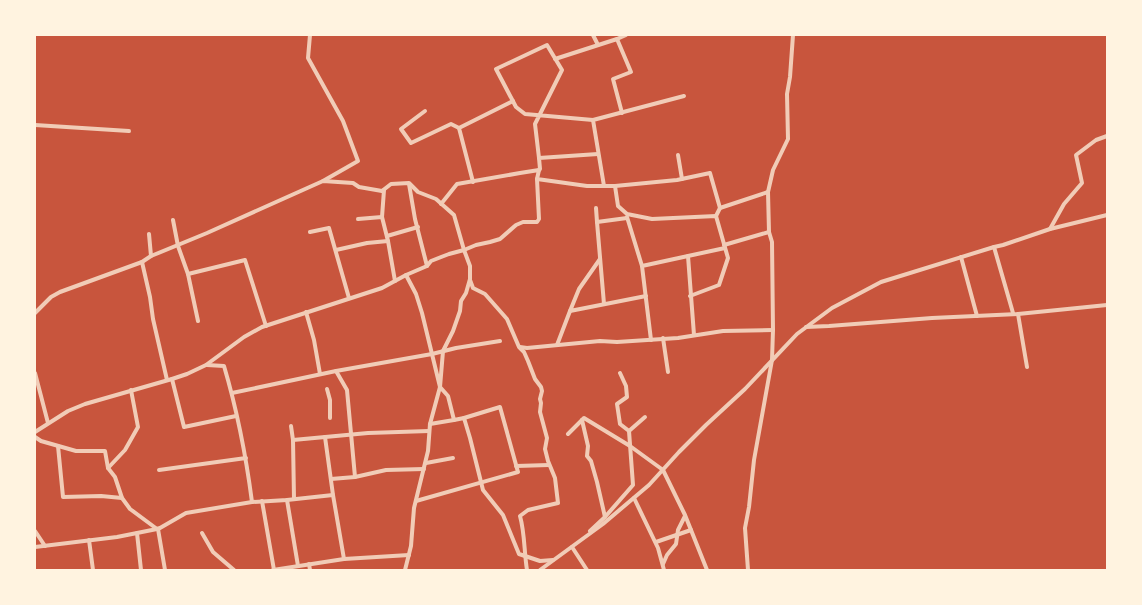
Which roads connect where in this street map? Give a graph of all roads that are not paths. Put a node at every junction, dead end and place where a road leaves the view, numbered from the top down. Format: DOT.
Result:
graph roads {
  1 [pos="310,35"];
  2 [pos="593,35"];
  3 [pos="626,35"];
  4 [pos="792,35"];
  5 [pos="617,39"];
  6 [pos="598,46"];
  7 [pos="555,59"];
  8 [pos="684,96"];
  9 [pos="513,101"];
  10 [pos="425,111"];
  11 [pos="622,112"];
  12 [pos="540,115"];
  13 [pos="593,120"];
  14 [pos="35,125"];
  15 [pos="459,128"];
  16 [pos="129,131"];
  17 [pos="1107,136"];
  18 [pos="598,154"];
  19 [pos="678,154"];
  20 [pos="539,158"];
  21 [pos="539,170"];
  22 [pos="538,179"];
  23 [pos="682,179"];
  24 [pos="323,181"];
  25 [pos="473,182"];
  26 [pos="409,183"];
  27 [pos="604,186"];
  28 [pos="615,186"];
  29 [pos="384,190"];
  30 [pos="768,192"];
  31 [pos="441,204"];
  32 [pos="596,208"];
  33 [pos="720,208"];
  34 [pos="625,212"];
  35 [pos="1107,215"];
  36 [pos="716,216"];
  37 [pos="382,217"];
  38 [pos="627,218"];
  39 [pos="358,219"];
  40 [pos="173,220"];
  41 [pos="597,222"];
  42 [pos="418,227"];
  43 [pos="1050,229"];
  44 [pos="310,232"];
  45 [pos="769,232"];
  46 [pos="149,234"];
  47 [pos="388,239"];
  48 [pos="178,246"];
  49 [pos="725,247"];
  50 [pos="994,247"];
  51 [pos="336,250"];
  52 [pos="464,250"];
  53 [pos="151,256"];
  54 [pos="688,256"];
  55 [pos="961,257"];
  56 [pos="600,259"];
  57 [pos="142,262"];
  58 [pos="427,266"];
  59 [pos="642,266"];
  60 [pos="188,274"];
  61 [pos="406,275"];
  62 [pos="470,280"];
  63 [pos="395,282"];
  64 [pos="646,296"];
  65 [pos="690,296"];
  66 [pos="349,298"];
  67 [pos="604,304"];
  68 [pos="1107,305"];
  69 [pos="570,311"];
  70 [pos="306,312"];
  71 [pos="35,313"];
  72 [pos="1016,314"];
  73 [pos="977,316"];
  74 [pos="198,321"];
  75 [pos="266,326"];
  76 [pos="806,327"];
  77 [pos="774,330"];
  78 [pos="694,335"];
  79 [pos="663,338"];
  80 [pos="651,340"];
  81 [pos="500,341"];
  82 [pos="557,345"];
  83 [pos="519,347"];
  84 [pos="443,351"];
  85 [pos="432,354"];
  86 [pos="772,360"];
  87 [pos="206,365"];
  88 [pos="1027,368"];
  89 [pos="336,371"];
  90 [pos="668,372"];
  91 [pos="35,373"];
  92 [pos="620,373"];
  93 [pos="320,374"];
  94 [pos="172,379"];
  95 [pos="167,380"];
  96 [pos="440,388"];
  97 [pos="327,389"];
  98 [pos="131,390"];
  99 [pos="232,393"];
  100 [pos="236,416"];
  101 [pos="645,417"];
  102 [pos="330,418"];
  103 [pos="464,418"];
  104 [pos="454,420"];
  105 [pos="582,420"];
  106 [pos="48,423"];
  107 [pos="430,424"];
  108 [pos="291,426"];
  109 [pos="429,431"];
  110 [pos="629,431"];
  111 [pos="35,432"];
  112 [pos="568,434"];
  113 [pos="351,435"];
  114 [pos="35,437"];
  115 [pos="325,437"];
  116 [pos="293,440"];
  117 [pos="58,446"];
  118 [pos="630,446"];
  119 [pos="246,458"];
  120 [pos="453,458"];
  121 [pos="426,464"];
  122 [pos="549,465"];
  123 [pos="516,466"];
  124 [pos="108,468"];
  125 [pos="424,469"];
  126 [pos="160,470"];
  127 [pos="663,470"];
  128 [pos="354,477"];
  129 [pos="331,478"];
  130 [pos="481,483"];
  131 [pos="333,495"];
  132 [pos="122,498"];
  133 [pos="634,498"];
  134 [pos="294,499"];
  135 [pos="287,500"];
  136 [pos="416,500"];
  137 [pos="262,501"];
  138 [pos="252,502"];
  139 [pos="685,516"];
  140 [pos="605,517"];
  141 [pos="157,529"];
  142 [pos="691,530"];
  143 [pos="35,531"];
  144 [pos="138,533"];
  145 [pos="202,533"];
  146 [pos="677,535"];
  147 [pos="89,540"];
  148 [pos="580,541"];
  149 [pos="656,542"];
  150 [pos="45,546"];
  151 [pos="35,547"];
  152 [pos="572,547"];
  153 [pos="409,555"];
  154 [pos="524,556"];
  155 [pos="344,559"];
  156 [pos="553,560"];
  157 [pos="309,564"];
  158 [pos="298,566"];
  159 [pos="664,568"];
  160 [pos="93,570"];
  161 [pos="141,570"];
  162 [pos="165,570"];
  163 [pos="234,570"];
  164 [pos="273,570"];
  165 [pos="310,570"];
  166 [pos="405,570"];
  167 [pos="527,570"];
  168 [pos="540,570"];
  169 [pos="587,570"];
  170 [pos="707,570"];
  171 [pos="748,570"];
  1 -- 24 [label="street"];
  2 -- 6 [label="street"];
  3 -- 5 [label="street"];
  4 -- 30 [label="street"];
  5 -- 6 [label="street"];
  5 -- 11 [label="street"];
  6 -- 7 [label="street"];
  7 -- 9 [label="street"];
  7 -- 12 [label="street"];
  8 -- 11 [label="street"];
  9 -- 12 [label="street"];
  9 -- 15 [label="street"];
  10 -- 15 [label="street"];
  11 -- 13 [label="street"];
  12 -- 13 [label="street"];
  12 -- 20 [label="street"];
  13 -- 18 [label="street"];
  14 -- 16 [label="street"];
  15 -- 25 [label="street"];
  17 -- 43 [label="street"];
  18 -- 20 [label="street"];
  18 -- 27 [label="street"];
  19 -- 23 [label="street"];
  20 -- 21 [label="street"];
  21 -- 22 [label="street"];
  21 -- 25 [label="street"];
  22 -- 27 [label="street"];
  22 -- 52 [label="street"];
  23 -- 28 [label="street"];
  23 -- 33 [label="street"];
  24 -- 29 [label="street"];
  24 -- 48 [label="street"];
  25 -- 31 [label="street"];
  26 -- 29 [label="street"];
  26 -- 31 [label="street"];
  26 -- 42 [label="street"];
  27 -- 28 [label="street"];
  28 -- 34 [label="street"];
  29 -- 37 [label="street"];
  30 -- 33 [label="street"];
  30 -- 45 [label="street"];
  31 -- 52 [label="street"];
  32 -- 41 [label="street"];
  33 -- 36 [label="street"];
  34 -- 36 [label="street"];
  34 -- 38 [label="street"];
  35 -- 43 [label="street"];
  36 -- 49 [label="street"];
  37 -- 39 [label="street"];
  37 -- 47 [label="street"];
  38 -- 41 [label="street"];
  38 -- 59 [label="street"];
  40 -- 48 [label="street"];
  41 -- 56 [label="street"];
  42 -- 47 [label="street"];
  42 -- 58 [label="street"];
  43 -- 50 [label="street"];
  44 -- 51 [label="street"];
  45 -- 49 [label="street"];
  45 -- 77 [label="street"];
  46 -- 53 [label="street"];
  47 -- 51 [label="street"];
  47 -- 63 [label="street"];
  48 -- 53 [label="street"];
  48 -- 60 [label="street"];
  49 -- 54 [label="street"];
  49 -- 65 [label="street"];
  50 -- 55 [label="street"];
  50 -- 72 [label="street"];
  51 -- 66 [label="street"];
  52 -- 58 [label="street"];
  52 -- 62 [label="street"];
  53 -- 57 [label="street"];
  54 -- 59 [label="street"];
  54 -- 65 [label="street"];
  55 -- 73 [label="street"];
  55 -- 76 [label="street"];
  56 -- 67 [label="street"];
  56 -- 69 [label="street"];
  57 -- 71 [label="street"];
  57 -- 95 [label="street"];
  58 -- 61 [label="street"];
  59 -- 64 [label="street"];
  60 -- 74 [label="street"];
  60 -- 75 [label="street"];
  61 -- 63 [label="street"];
  61 -- 85 [label="street"];
  62 -- 83 [label="street"];
  62 -- 84 [label="street"];
  63 -- 66 [label="street"];
  64 -- 67 [label="street"];
  64 -- 80 [label="street"];
  65 -- 78 [label="street"];
  66 -- 70 [label="street"];
  67 -- 69 [label="street"];
  68 -- 72 [label="street"];
  69 -- 82 [label="street"];
  70 -- 75 [label="street"];
  70 -- 93 [label="street"];
  72 -- 73 [label="street"];
  72 -- 88 [label="street"];
  73 -- 76 [label="street"];
  75 -- 87 [label="street"];
  76 -- 86 [label="street"];
  77 -- 78 [label="street"];
  77 -- 86 [label="street"];
  78 -- 79 [label="street"];
  79 -- 80 [label="street"];
  79 -- 90 [label="street"];
  80 -- 82 [label="street"];
  81 -- 84 [label="street"];
  82 -- 83 [label="street"];
  83 -- 122 [label="street"];
  84 -- 85 [label="street"];
  84 -- 96 [label="street"];
  85 -- 89 [label="street"];
  85 -- 96 [label="street"];
  86 -- 127 [label="street"];
  86 -- 171 [label="street"];
  87 -- 94 [label="street"];
  87 -- 99 [label="street"];
  89 -- 93 [label="street"];
  89 -- 113 [label="street"];
  91 -- 106 [label="street"];
  92 -- 110 [label="street"];
  93 -- 99 [label="street"];
  94 -- 95 [label="street"];
  94 -- 100 [label="street"];
  95 -- 98 [label="street"];
  96 -- 104 [label="street"];
  96 -- 107 [label="street"];
  97 -- 102 [label="street"];
  98 -- 106 [label="street"];
  98 -- 124 [label="street"];
  99 -- 100 [label="street"];
  100 -- 119 [label="street"];
  101 -- 110 [label="street"];
  103 -- 104 [label="street"];
  103 -- 123 [label="street"];
  103 -- 130 [label="street"];
  104 -- 107 [label="street"];
  105 -- 112 [label="street"];
  105 -- 118 [label="street"];
  105 -- 140 [label="street"];
  106 -- 111 [label="street"];
  107 -- 109 [label="street"];
  108 -- 116 [label="street"];
  109 -- 113 [label="street"];
  109 -- 121 [label="street"];
  110 -- 118 [label="street"];
  113 -- 115 [label="street"];
  113 -- 128 [label="street"];
  114 -- 117 [label="street"];
  115 -- 116 [label="street"];
  115 -- 129 [label="street"];
  116 -- 134 [label="street"];
  117 -- 124 [label="street"];
  117 -- 132 [label="street"];
  118 -- 127 [label="street"];
  118 -- 140 [label="street"];
  119 -- 126 [label="street"];
  119 -- 138 [label="street"];
  120 -- 121 [label="street"];
  121 -- 125 [label="street"];
  122 -- 123 [label="street"];
  122 -- 154 [label="street"];
  123 -- 130 [label="street"];
  124 -- 132 [label="street"];
  125 -- 128 [label="street"];
  125 -- 136 [label="street"];
  127 -- 133 [label="street"];
  127 -- 139 [label="street"];
  128 -- 129 [label="street"];
  129 -- 131 [label="street"];
  130 -- 136 [label="street"];
  130 -- 154 [label="street"];
  131 -- 134 [label="street"];
  131 -- 155 [label="street"];
  132 -- 141 [label="street"];
  133 -- 148 [label="street"];
  133 -- 149 [label="street"];
  134 -- 135 [label="street"];
  135 -- 137 [label="street"];
  135 -- 158 [label="street"];
  136 -- 153 [label="street"];
  137 -- 138 [label="street"];
  137 -- 164 [label="street"];
  138 -- 141 [label="street"];
  139 -- 142 [label="street"];
  139 -- 146 [label="street"];
  140 -- 148 [label="street"];
  141 -- 144 [label="street"];
  141 -- 162 [label="street"];
  142 -- 146 [label="street"];
  142 -- 170 [label="street"];
  143 -- 150 [label="street"];
  144 -- 147 [label="street"];
  144 -- 161 [label="street"];
  145 -- 163 [label="street"];
  146 -- 149 [label="street"];
  146 -- 159 [label="street"];
  147 -- 150 [label="street"];
  147 -- 160 [label="street"];
  148 -- 152 [label="street"];
  149 -- 159 [label="street"];
  150 -- 151 [label="street"];
  152 -- 156 [label="street"];
  152 -- 169 [label="street"];
  153 -- 155 [label="street"];
  153 -- 166 [label="street"];
  154 -- 156 [label="street"];
  154 -- 167 [label="street"];
  155 -- 157 [label="street"];
  156 -- 168 [label="street"];
  157 -- 158 [label="street"];
  157 -- 165 [label="street"];
  158 -- 164 [label="street"];
}
